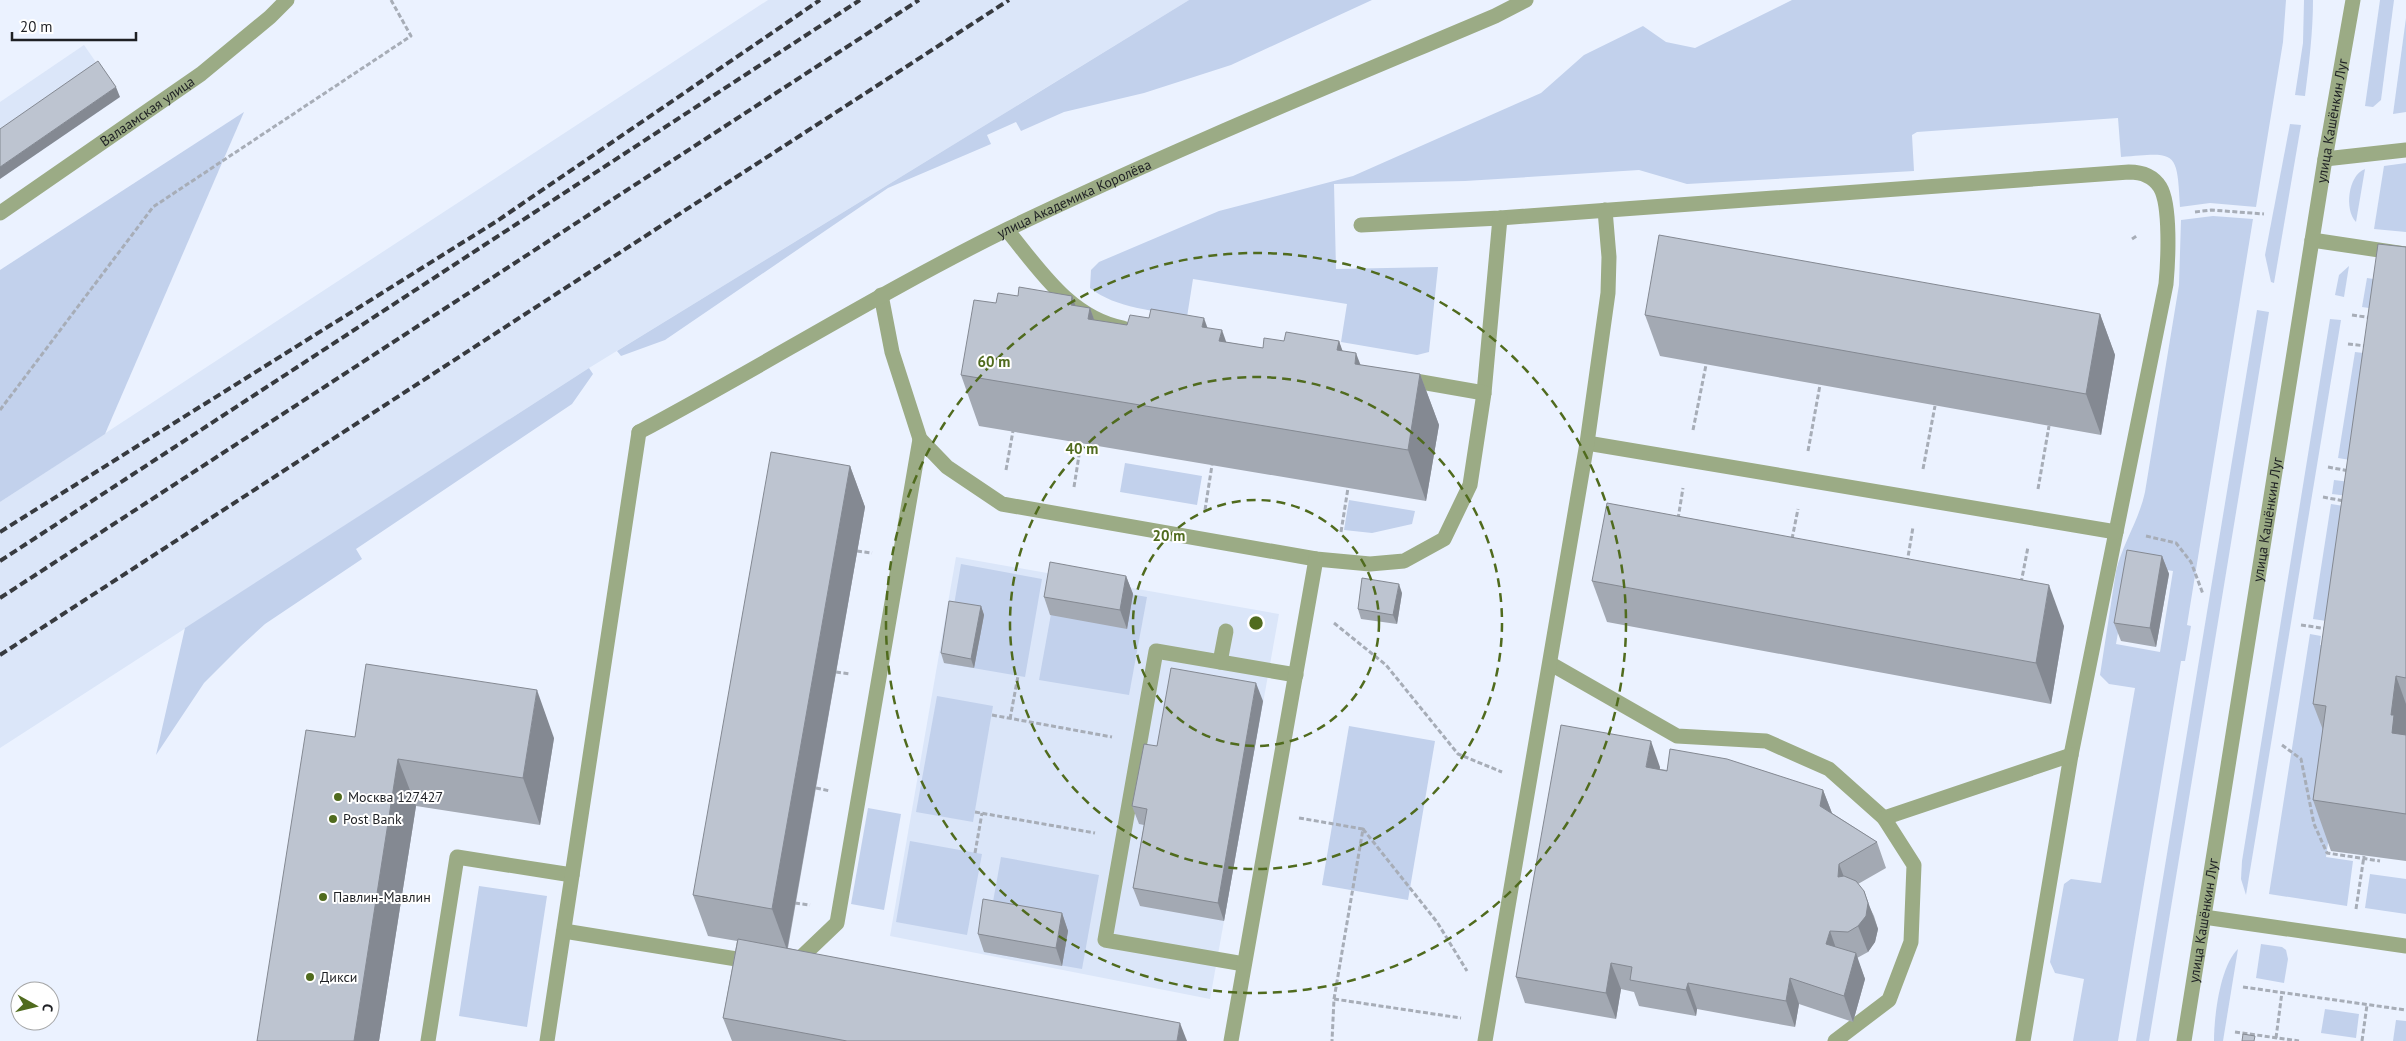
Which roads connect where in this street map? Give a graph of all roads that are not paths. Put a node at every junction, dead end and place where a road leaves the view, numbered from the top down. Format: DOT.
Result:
graph roads {
  1 [pos="286,0"];
  2 [pos="1526,0"];
  3 [pos="2346,0"];
  4 [pos="2353,0"];
  5 [pos="2344,49"];
  6 [pos="2406,150"];
  7 [pos="2325,159"];
  8 [pos="1605,210"];
  9 [pos="0,213"];
  10 [pos="1500,218"];
  11 [pos="1361,225"];
  12 [pos="1007,230"];
  13 [pos="2312,240"];
  14 [pos="2406,254"];
  15 [pos="881,295"];
  16 [pos="1135,330"];
  17 [pos="1387,376"];
  18 [pos="1484,393"];
  19 [pos="920,438"];
  20 [pos="1587,443"];
  21 [pos="2116,532"];
  22 [pos="1316,558"];
  23 [pos="1226,631"];
  24 [pos="1220,662"];
  25 [pos="1551,664"];
  26 [pos="1296,675"];
  27 [pos="2071,756"];
  28 [pos="1884,818"];
  29 [pos="572,875"];
  30 [pos="2204,917"];
  31 [pos="564,931"];
  32 [pos="2406,946"];
  33 [pos="1244,964"];
  34 [pos="1841,1040"];
  35 [pos="428,1041"];
  36 [pos="547,1041"];
  37 [pos="1231,1041"];
  38 [pos="1485,1041"];
  39 [pos="2023,1041"];
  40 [pos="2184,1041"];
  1 -- 9 [label="street, Валаамская улица"];
  2 -- 12 [label="street, улица Академика Королёва"];
  3 -- 5 [label="street"];
  4 -- 5 [label="street, улица Кашёнкин Луг"];
  5 -- 7 [label="street, улица Кашёнкин Луг"];
  6 -- 7 [label="street"];
  7 -- 13 [label="street, улица Кашёнкин Луг"];
  8 -- 10 [label="street"];
  8 -- 20 [label="street"];
  8 -- 21 [label="street"];
  10 -- 11 [label="street"];
  10 -- 18 [label="street"];
  12 -- 15 [label="street, улица Академика Королёва"];
  12 -- 16 [label="street"];
  13 -- 14 [label="street"];
  13 -- 30 [label="street, улица Кашёнкин Луг"];
  15 -- 19 [label="street"];
  15 -- 29 [label="street, улица Академика Королёва"];
  17 -- 18 [label="street"];
  18 -- 22 [label="street"];
  19 -- 22 [label="street"];
  19 -- 31 [label="street"];
  20 -- 21 [label="street"];
  20 -- 25 [label="street"];
  21 -- 27 [label="street"];
  22 -- 26 [label="street"];
  23 -- 24 [label="street"];
  24 -- 26 [label="street"];
  24 -- 33 [label="street"];
  25 -- 28 [label="street"];
  25 -- 38 [label="street"];
  26 -- 33 [label="street"];
  27 -- 28 [label="street"];
  27 -- 39 [label="street"];
  28 -- 34 [label="street"];
  29 -- 31 [label="street"];
  29 -- 35 [label="street"];
  30 -- 32 [label="street"];
  30 -- 40 [label="street, улица Кашёнкин Луг"];
  31 -- 36 [label="street"];
  33 -- 37 [label="street"];
}
